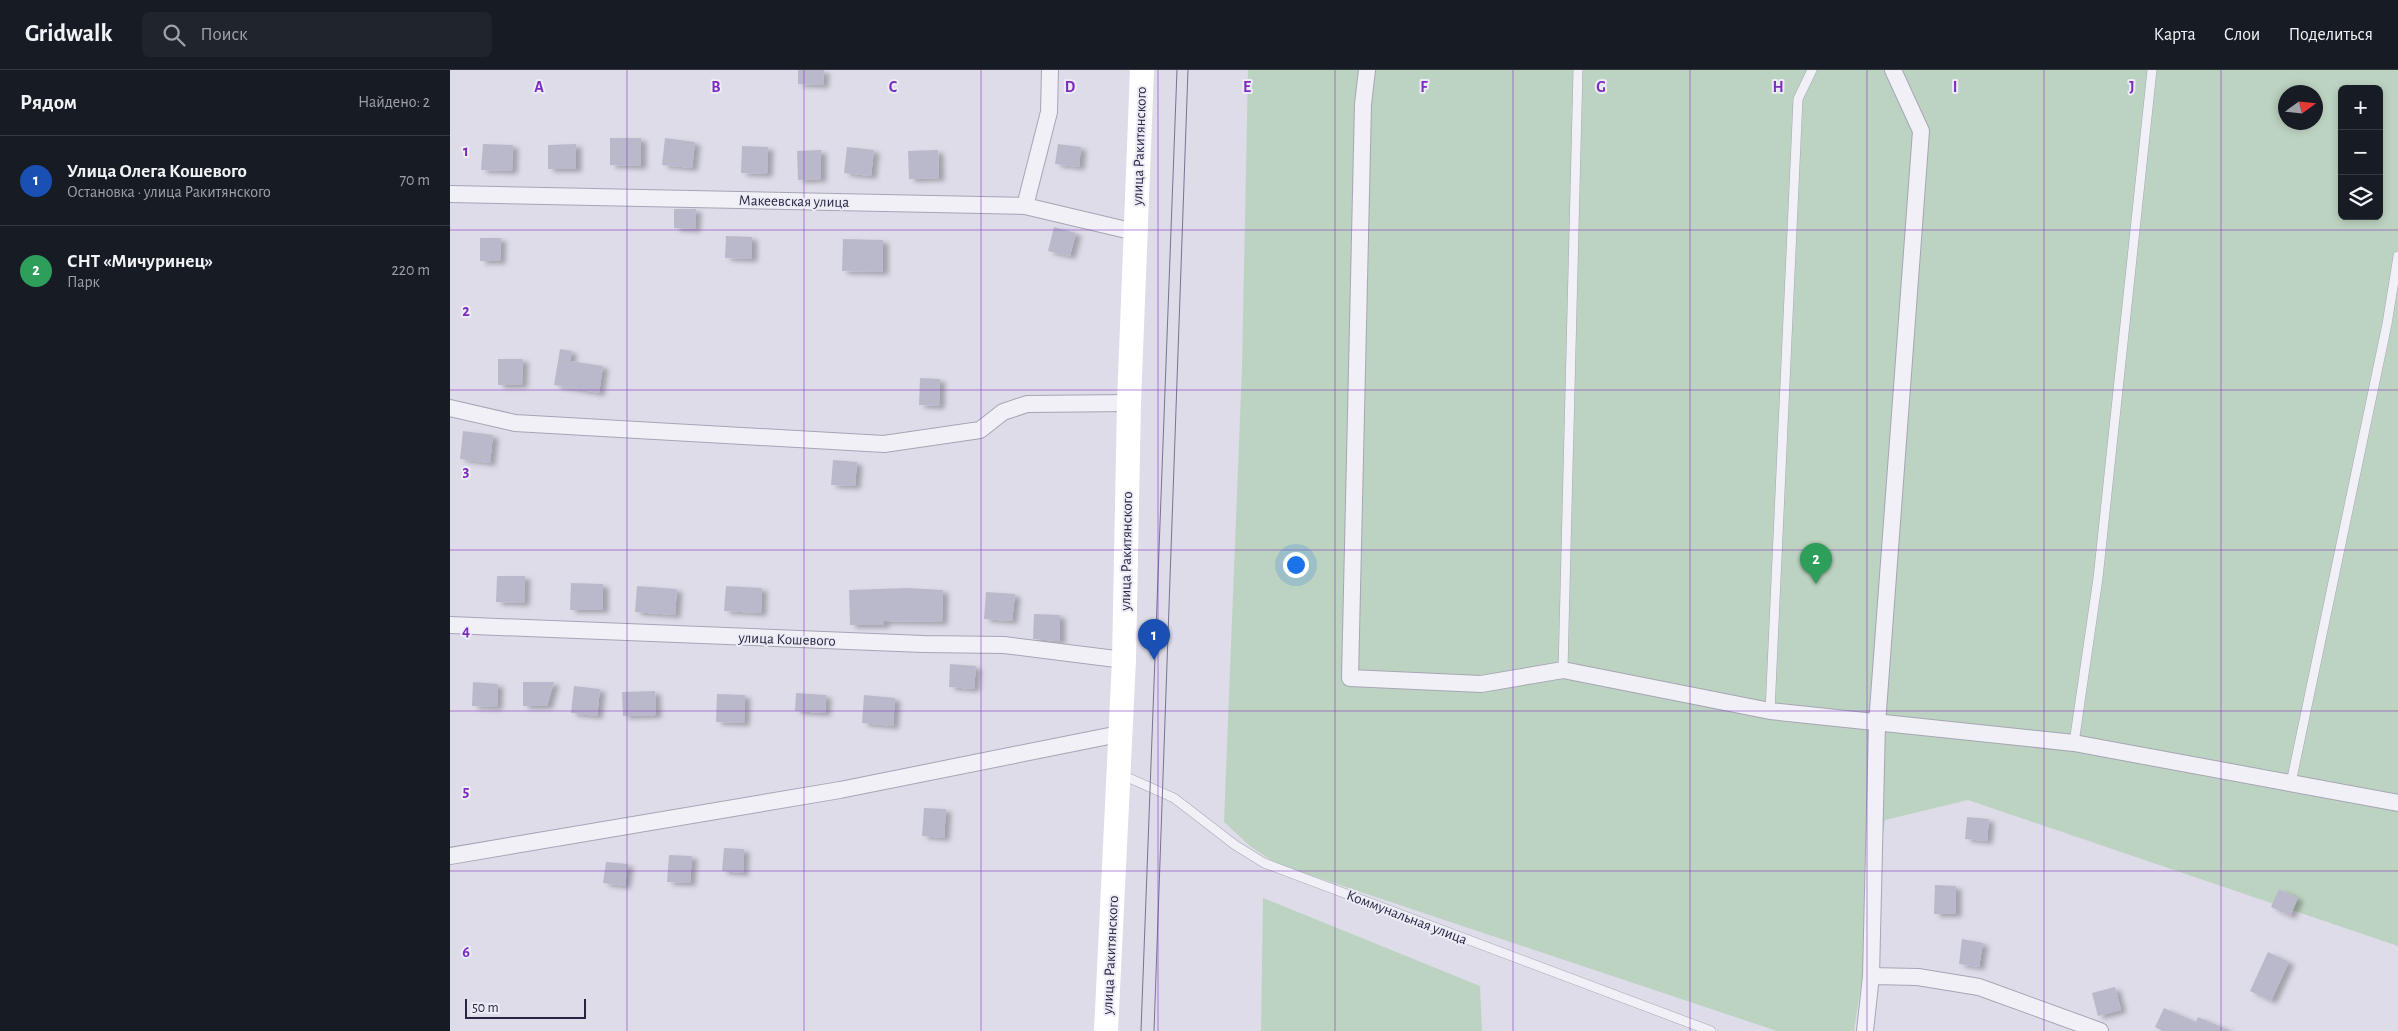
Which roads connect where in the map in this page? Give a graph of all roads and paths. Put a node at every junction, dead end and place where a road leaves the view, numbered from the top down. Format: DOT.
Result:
graph roads {
  1 [pos="1050,70"];
  2 [pos="1142,70"];
  3 [pos="1367,70"];
  4 [pos="1578,70"];
  5 [pos="1812,70"];
  6 [pos="1893,70"];
  7 [pos="2152,70"];
  8 [pos="450,194"];
  9 [pos="1025,206"];
  10 [pos="1135,232"];
  11 [pos="2398,256"];
  12 [pos="1129,402"];
  13 [pos="450,408"];
  14 [pos="450,625"];
  15 [pos="1124,660"];
  16 [pos="1563,670"];
  17 [pos="1770,711"];
  18 [pos="1877,724"];
  19 [pos="1119,734"];
  20 [pos="2074,743"];
  21 [pos="1119,774"];
  22 [pos="2291,783"];
  23 [pos="2398,803"];
  24 [pos="450,856"];
  25 [pos="1871,976"];
  26 [pos="1684,1026"];
  27 [pos="1106,1031"];
  28 [pos="1711,1031"];
  29 [pos="1865,1031"];
  30 [pos="2100,1031"];
  1 -- 9 [label="street"];
  2 -- 10 [label="main road, улица Ракитянского"];
  3 -- 16 [label="street"];
  4 -- 16 [label="lane"];
  5 -- 17 [label="lane"];
  6 -- 18 [label="street"];
  7 -- 20 [label="lane"];
  8 -- 9 [label="street, Макеевская улица"];
  9 -- 10 [label="street, Макеевская улица"];
  10 -- 12 [label="main road, улица Ракитянского"];
  11 -- 22 [label="lane"];
  12 -- 13 [label="street"];
  12 -- 15 [label="main road, улица Ракитянского"];
  14 -- 15 [label="street, улица Кошевого"];
  15 -- 19 [label="main road, улица Ракитянского"];
  16 -- 17 [label="street"];
  17 -- 18 [label="street"];
  18 -- 20 [label="street"];
  18 -- 25 [label="street"];
  19 -- 21 [label="main road, улица Ракитянского"];
  19 -- 24 [label="street"];
  20 -- 22 [label="street"];
  21 -- 26 [label="lane, Коммунальная улица"];
  21 -- 27 [label="main road, улица Ракитянского"];
  22 -- 23 [label="street"];
  25 -- 29 [label="street"];
  25 -- 30 [label="street"];
  26 -- 28 [label="lane, Коммунальная улица"];
}
